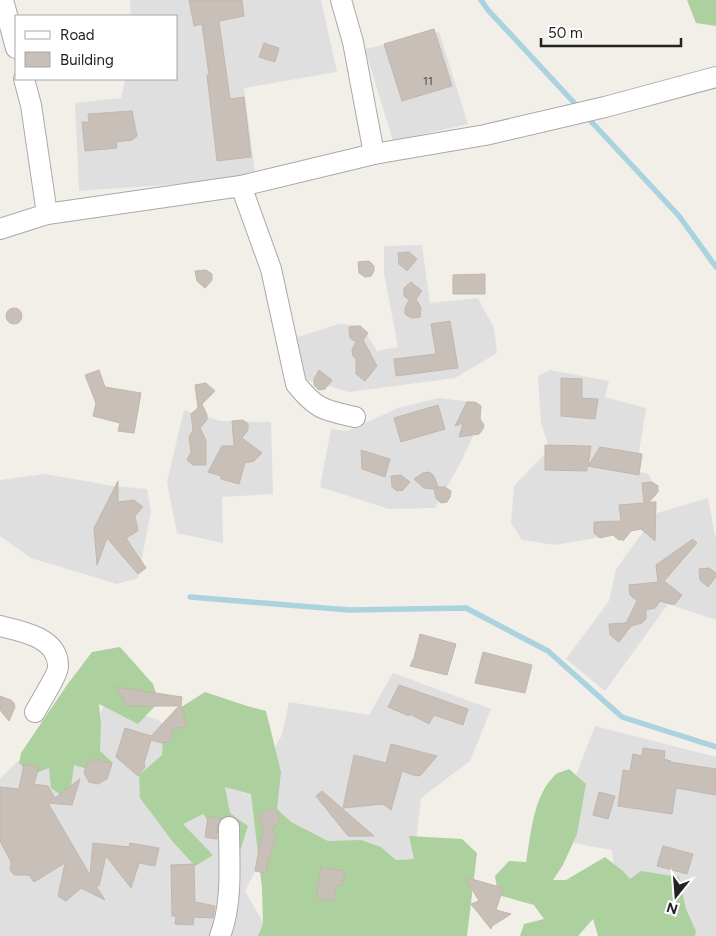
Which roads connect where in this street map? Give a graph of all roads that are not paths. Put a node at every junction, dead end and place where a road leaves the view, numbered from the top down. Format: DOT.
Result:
graph roads {
  1 [pos="3,0"];
  2 [pos="341,0"];
  3 [pos="15,44"];
  4 [pos="716,77"];
  5 [pos="24,80"];
  6 [pos="374,154"];
  7 [pos="240,186"];
  8 [pos="47,214"];
  9 [pos="0,229"];
  10 [pos="355,416"];
  11 [pos="0,626"];
  12 [pos="35,712"];
  13 [pos="229,827"];
  14 [pos="220,936"];
  1 -- 3 [label="street"];
  2 -- 6 [label="street"];
  4 -- 6 [label="street"];
  5 -- 8 [label="street"];
  6 -- 7 [label="street"];
  7 -- 8 [label="street"];
  7 -- 10 [label="street"];
  8 -- 9 [label="street"];
  11 -- 12 [label="street"];
  13 -- 14 [label="street"];
}
